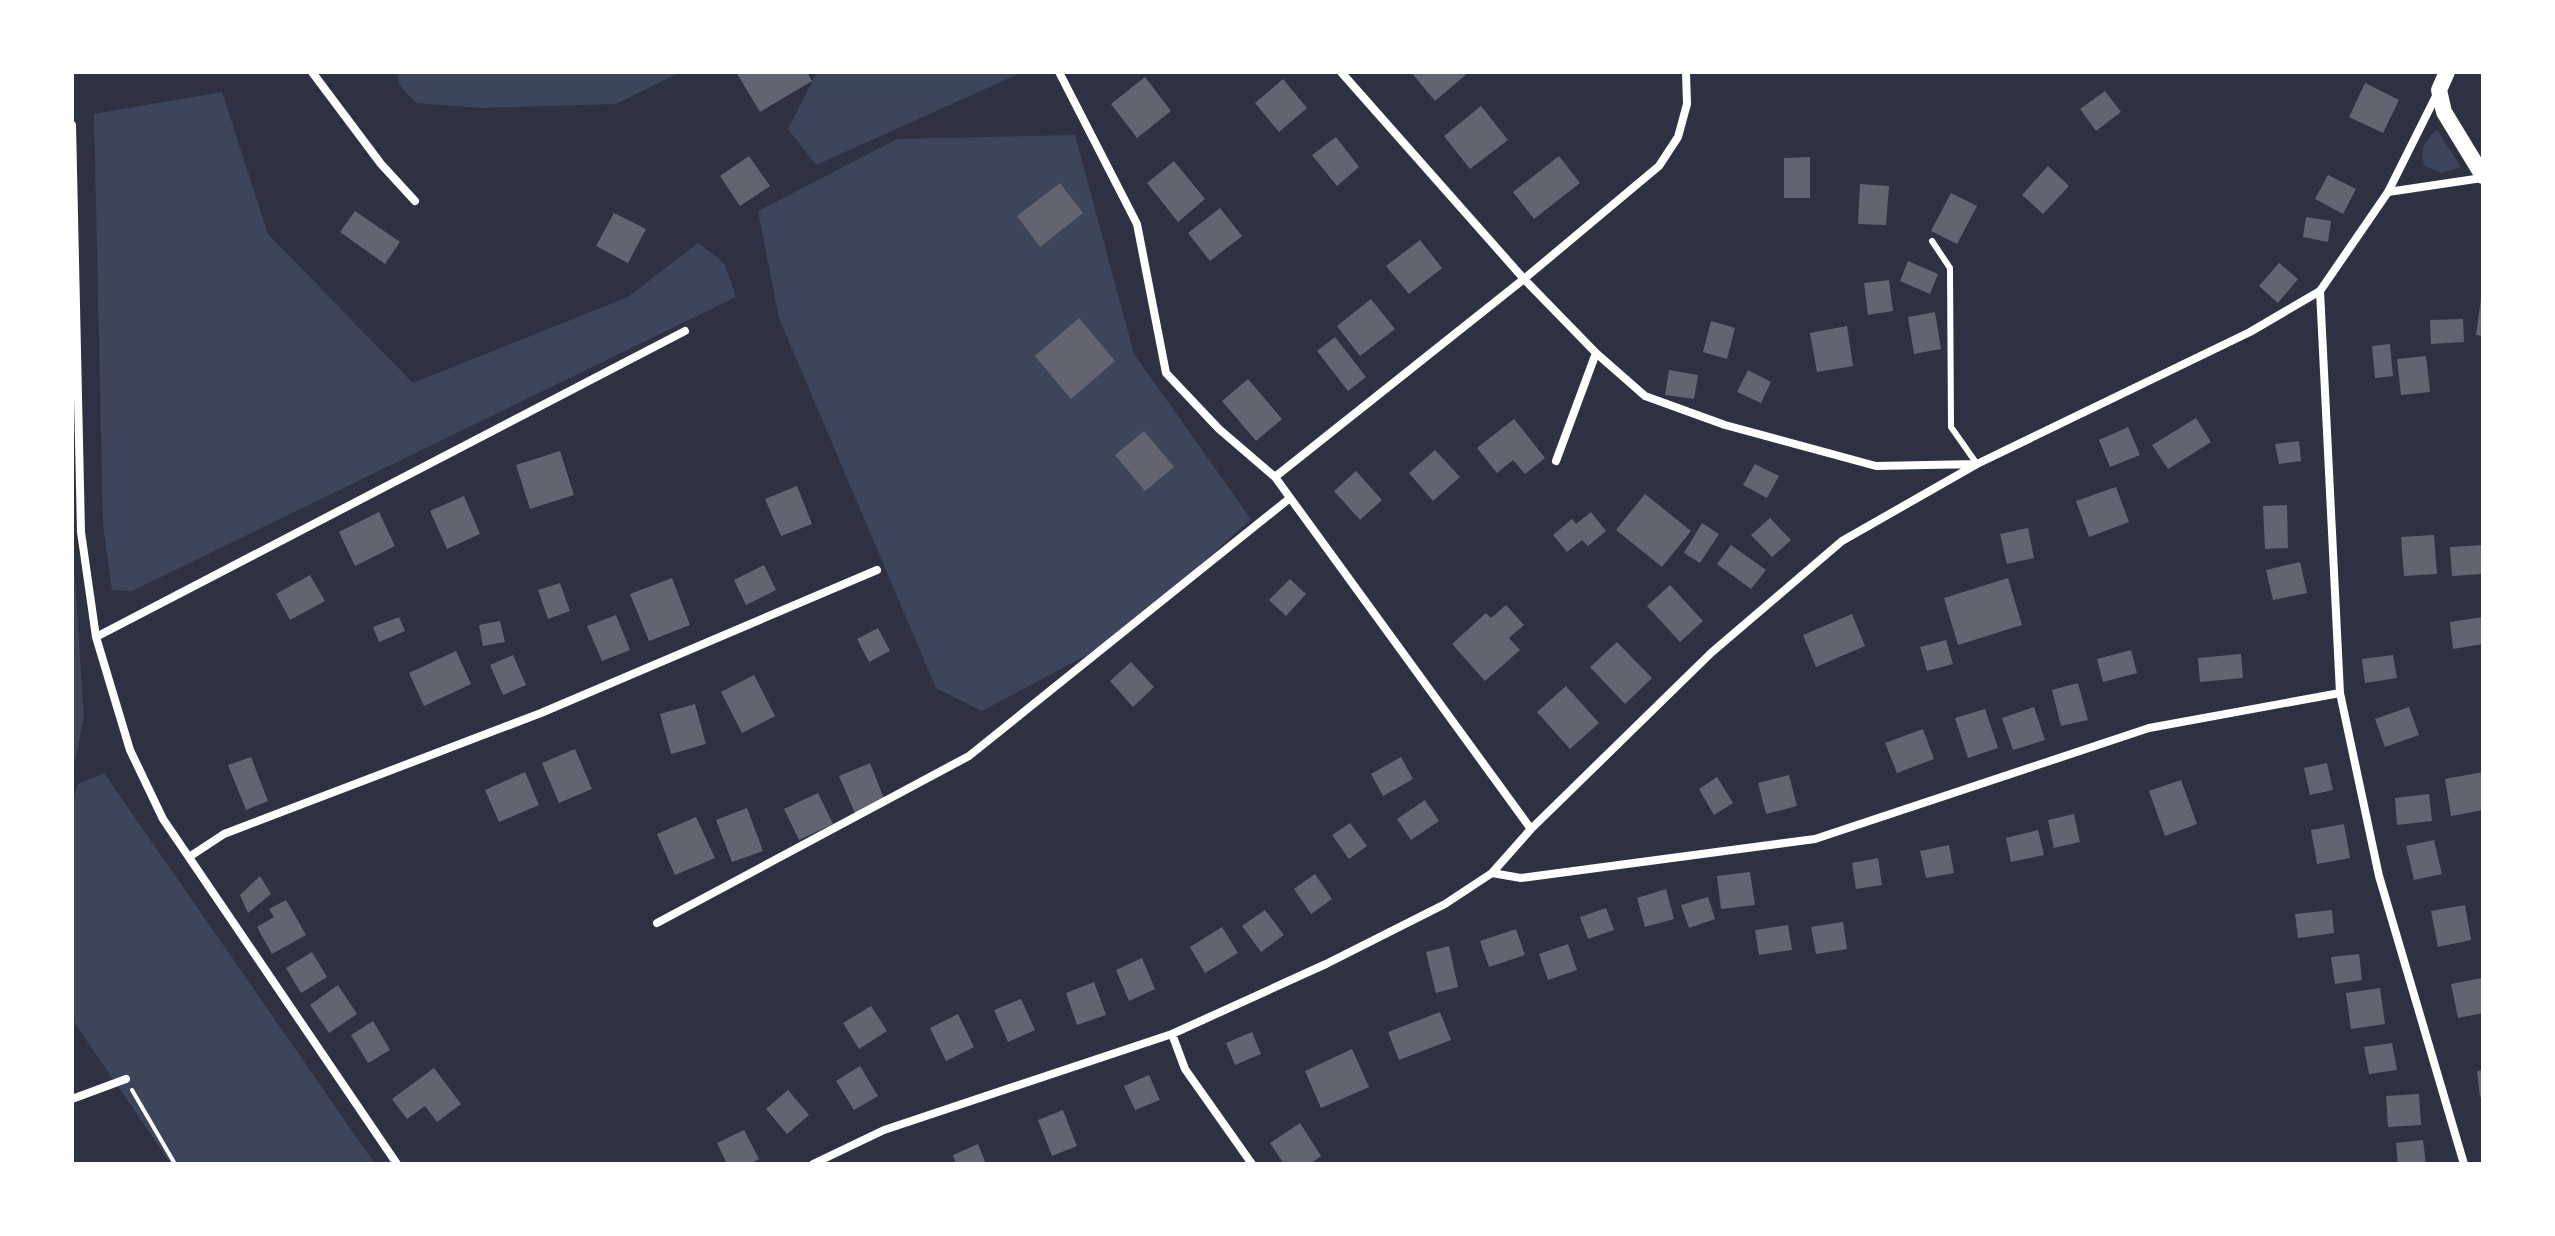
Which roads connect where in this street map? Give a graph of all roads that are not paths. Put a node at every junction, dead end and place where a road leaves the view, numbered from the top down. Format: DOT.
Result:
graph roads {
  1 [pos="312,72"];
  2 [pos="1059,72"];
  3 [pos="1341,72"];
  4 [pos="1686,72"];
  5 [pos="2447,72"];
  6 [pos="2439,90"];
  7 [pos="72,125"];
  8 [pos="2483,177"];
  9 [pos="2388,192"];
  10 [pos="415,201"];
  11 [pos="1932,241"];
  12 [pos="1524,279"];
  13 [pos="2320,291"];
  14 [pos="685,331"];
  15 [pos="1596,353"];
  16 [pos="1556,461"];
  17 [pos="1977,464"];
  18 [pos="1275,477"];
  19 [pos="1290,498"];
  20 [pos="877,570"];
  21 [pos="96,637"];
  22 [pos="2340,693"];
  23 [pos="1531,829"];
  24 [pos="189,857"];
  25 [pos="1492,873"];
  26 [pos="657,923"];
  27 [pos="1172,1034"];
  28 [pos="126,1079"];
  29 [pos="72,1099"];
  30 [pos="397,1164"];
  31 [pos="813,1164"];
  32 [pos="1252,1164"];
  33 [pos="2464,1164"];
  1 -- 10 [label="street"];
  2 -- 18 [label="street"];
  3 -- 12 [label="street"];
  4 -- 12 [label="street"];
  5 -- 6 [label="main road"];
  6 -- 8 [label="main road"];
  6 -- 9 [label="street"];
  7 -- 21 [label="street"];
  8 -- 9 [label="street"];
  9 -- 13 [label="street"];
  11 -- 17 [label="lane"];
  12 -- 15 [label="street"];
  12 -- 18 [label="street"];
  13 -- 17 [label="street"];
  13 -- 22 [label="street"];
  14 -- 21 [label="street"];
  15 -- 16 [label="street"];
  15 -- 17 [label="street"];
  17 -- 23 [label="street"];
  18 -- 19 [label="street"];
  19 -- 23 [label="street"];
  19 -- 26 [label="street"];
  20 -- 24 [label="street"];
  21 -- 24 [label="street"];
  22 -- 25 [label="street"];
  22 -- 33 [label="street"];
  23 -- 25 [label="street"];
  24 -- 30 [label="street"];
  25 -- 27 [label="street"];
  27 -- 31 [label="street"];
  27 -- 32 [label="street"];
  28 -- 29 [label="street"];
}
